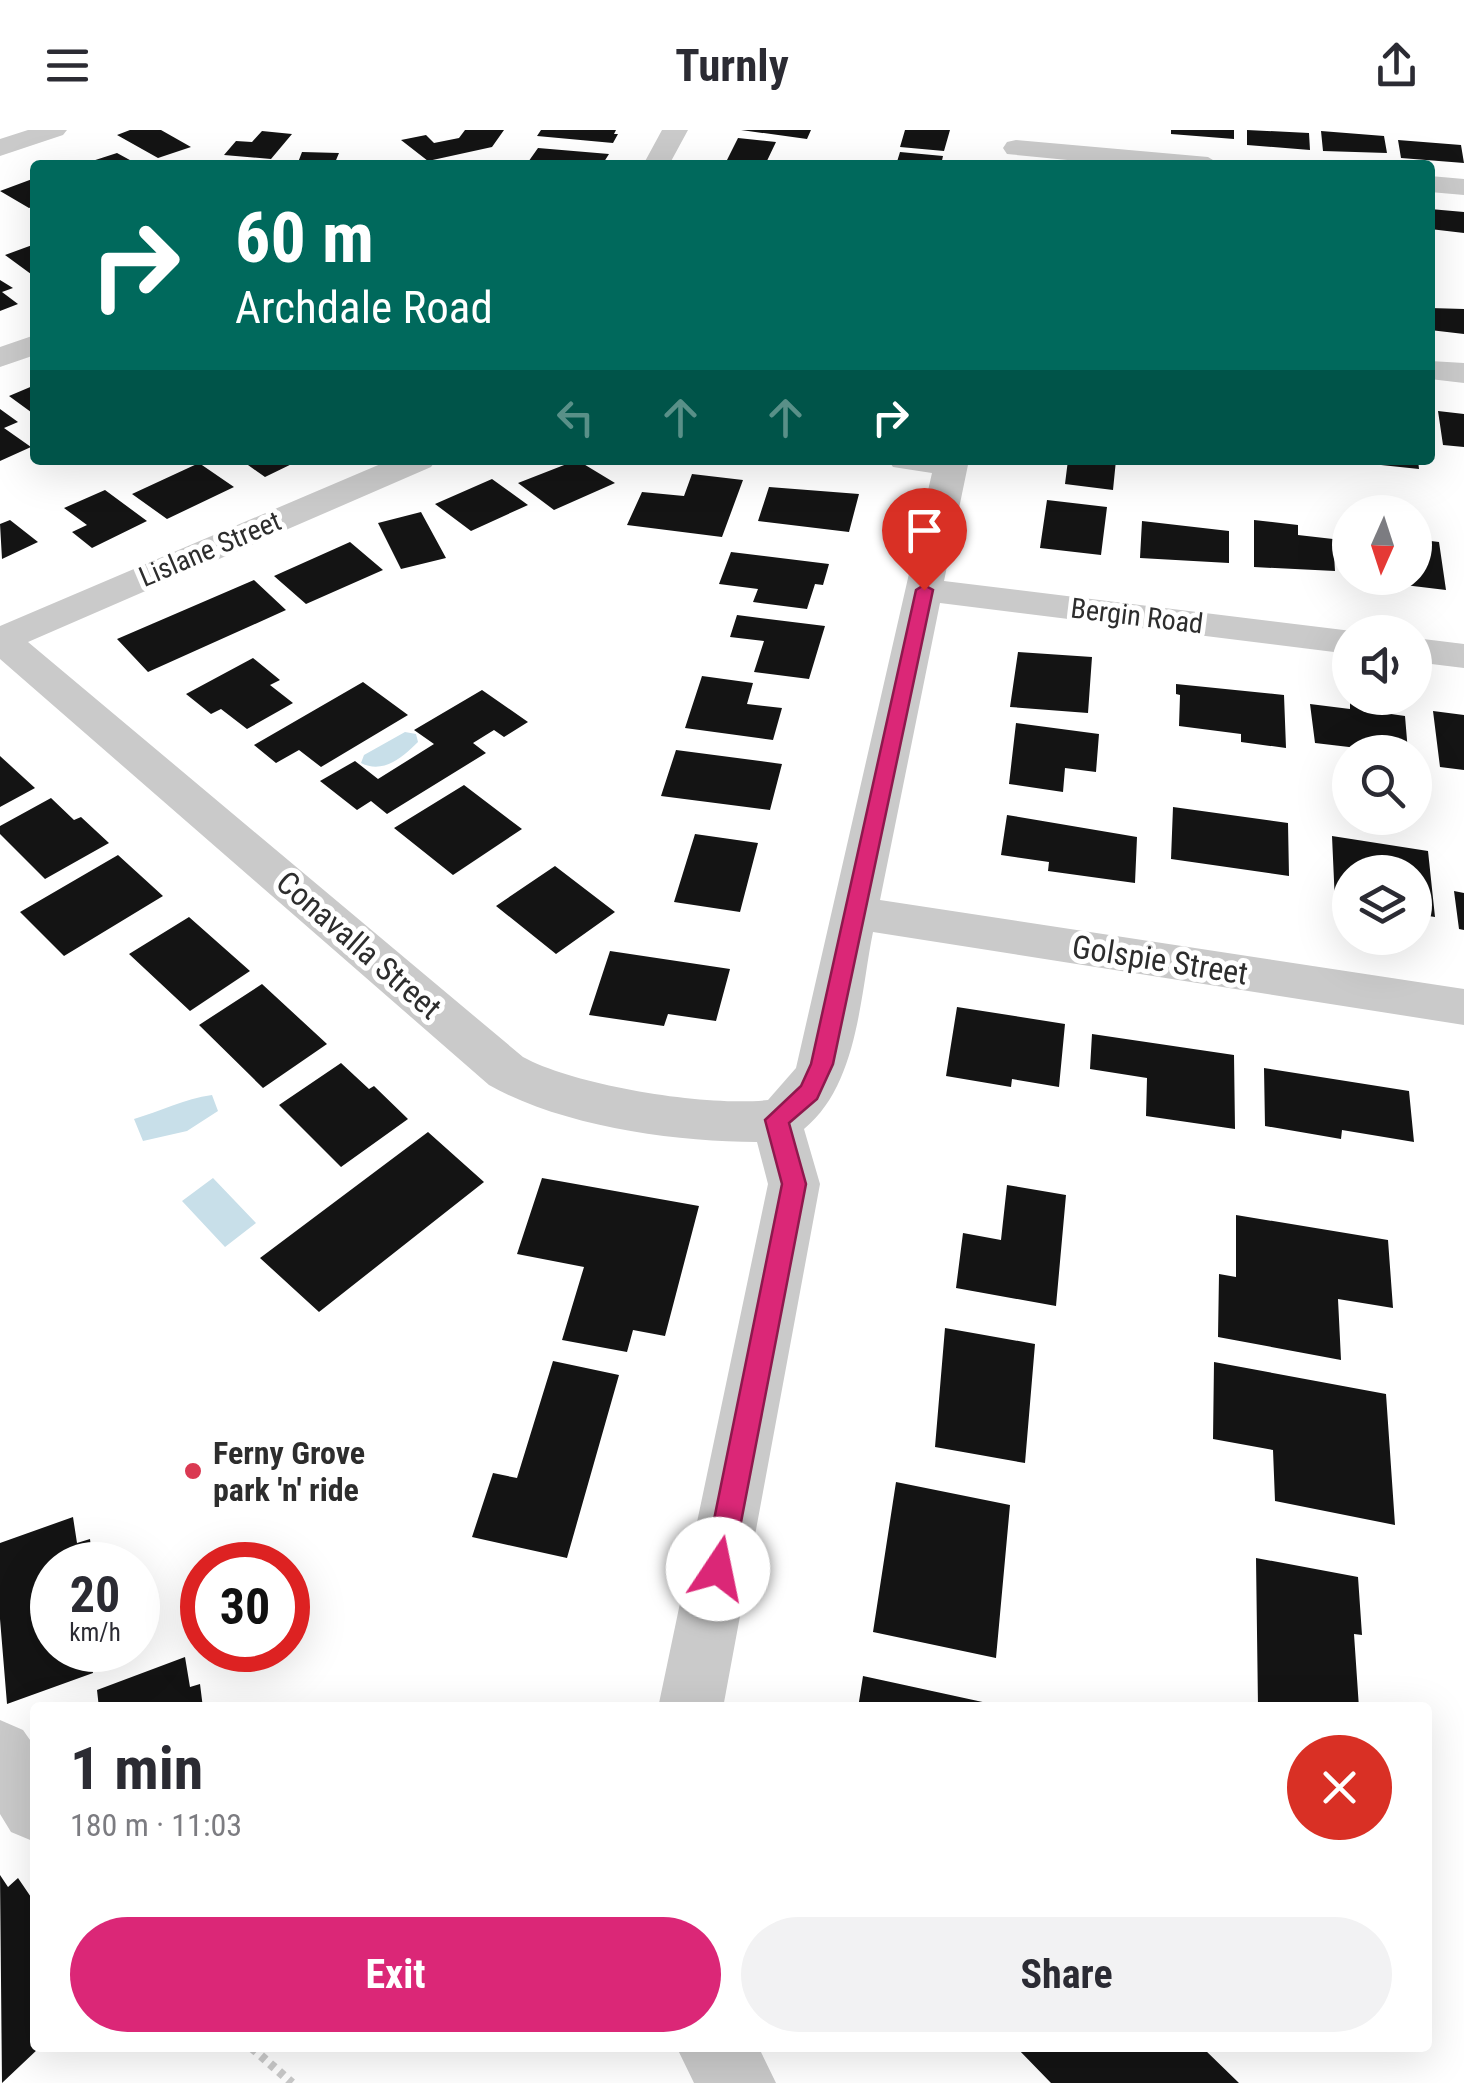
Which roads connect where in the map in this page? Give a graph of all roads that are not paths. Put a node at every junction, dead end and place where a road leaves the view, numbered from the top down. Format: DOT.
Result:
graph roads {
  1 [pos="54,130"];
  2 [pos="675,130"];
  3 [pos="0,148"];
  4 [pos="1016,148"];
  5 [pos="659,160"];
  6 [pos="1152,160"];
  7 [pos="1435,184"];
  8 [pos="1464,187"];
  9 [pos="30,346"];
  10 [pos="0,358"];
  11 [pos="1435,370"];
  12 [pos="1464,373"];
  13 [pos="407,465"];
  14 [pos="952,465"];
  15 [pos="924,590"];
  16 [pos="1,639"];
  17 [pos="1332,640"];
  18 [pos="1432,652"];
  19 [pos="1464,656"];
  20 [pos="856,913"];
  21 [pos="1464,1006"];
  22 [pos="776,1120"];
  23 [pos="691,1702"];
  24 [pos="0,1753"];
  25 [pos="30,1800"];
  1 -- 3 [label="street"];
  2 -- 5 [label="street"];
  4 -- 6 [label="street"];
  7 -- 8 [label="street"];
  9 -- 10 [label="street"];
  11 -- 12 [label="street"];
  13 -- 16 [label="street, Lislane Street"];
  14 -- 15 [label="street"];
  15 -- 17 [label="street, Bergin Road"];
  15 -- 20 [label="street"];
  16 -- 22 [label="street, Conavalla Street"];
  18 -- 19 [label="street"];
  20 -- 21 [label="street, Golspie Street"];
  20 -- 22 [label="street"];
  22 -- 23 [label="street"];
  24 -- 25 [label="street"];
}
